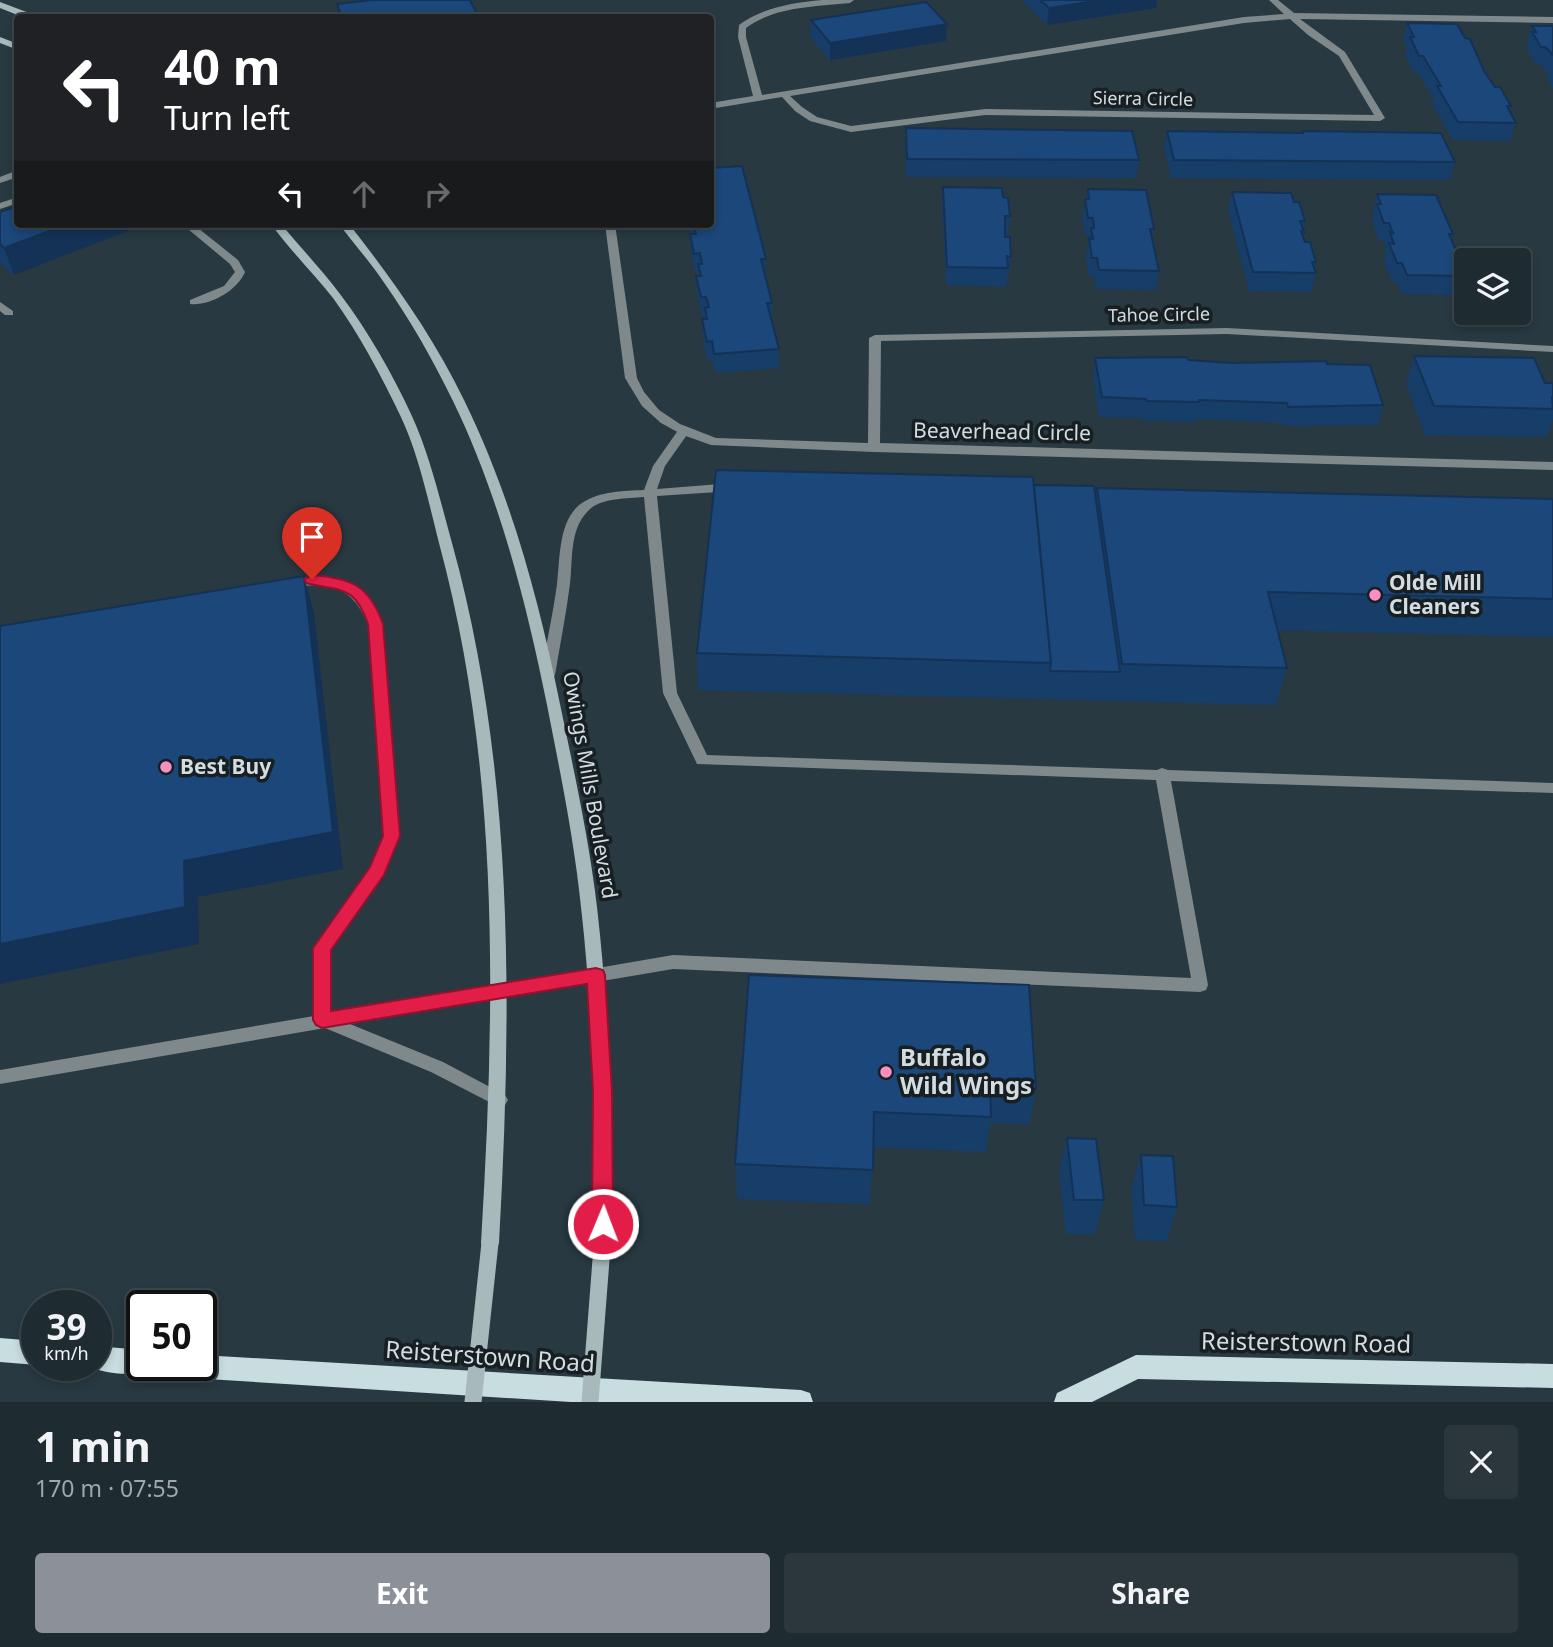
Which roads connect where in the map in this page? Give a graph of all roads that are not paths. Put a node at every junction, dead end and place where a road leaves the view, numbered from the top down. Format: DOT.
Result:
graph roads {
  1 [pos="850,0"];
  2 [pos="1273,0"];
  3 [pos="0,5"];
  4 [pos="24,14"];
  5 [pos="1294,16"];
  6 [pos="1553,20"];
  7 [pos="784,94"];
  8 [pos="758,98"];
  9 [pos="714,105"];
  10 [pos="192,228"];
  11 [pos="279,228"];
  12 [pos="347,228"];
  13 [pos="611,228"];
  14 [pos="194,302"];
  15 [pos="1553,349"];
  16 [pos="684,432"];
  17 [pos="874,448"];
  18 [pos="1553,466"];
  19 [pos="748,488"];
  20 [pos="650,491"];
  21 [pos="273,586"];
  22 [pos="548,675"];
  23 [pos="1162,773"];
  24 [pos="1553,788"];
  25 [pos="596,975"];
  26 [pos="499,991"];
  27 [pos="322,1020"];
  28 [pos="0,1077"];
  29 [pos="499,1100"];
  30 [pos="0,1350"];
  31 [pos="21,1352"];
  32 [pos="217,1368"];
  33 [pos="1553,1376"];
  34 [pos="473,1402"];
  35 [pos="590,1402"];
  36 [pos="801,1402"];
  37 [pos="1066,1402"];
  1 -- 8 [label="street"];
  2 -- 5 [label="street"];
  3 -- 4 [label="main road"];
  5 -- 6 [label="street"];
  5 -- 7 [label="street"];
  5 -- 7 [label="street, Sierra Circle"];
  7 -- 8 [label="street"];
  8 -- 9 [label="street"];
  10 -- 14 [label="street"];
  11 -- 26 [label="main road"];
  12 -- 22 [label="main road, Owings Mills Boulevard"];
  13 -- 16 [label="street, Beaverhead Circle"];
  15 -- 17 [label="street, Tahoe Circle"];
  16 -- 17 [label="street, Beaverhead Circle"];
  16 -- 20 [label="street"];
  17 -- 18 [label="street, Beaverhead Circle"];
  19 -- 20 [label="street"];
  20 -- 22 [label="street"];
  20 -- 23 [label="street"];
  21 -- 27 [label="street"];
  22 -- 25 [label="main road, Owings Mills Boulevard"];
  23 -- 24 [label="street"];
  23 -- 25 [label="street"];
  25 -- 26 [label="street"];
  25 -- 35 [label="main road, Owings Mills Boulevard, bridge"];
  26 -- 27 [label="street"];
  26 -- 29 [label="main road"];
  27 -- 28 [label="street"];
  27 -- 29 [label="street"];
  29 -- 34 [label="main road, bridge"];
  30 -- 31 [label="main road"];
  32 -- 36 [label="main road, Reisterstown Road"];
  33 -- 37 [label="main road, Reisterstown Road"];
}
